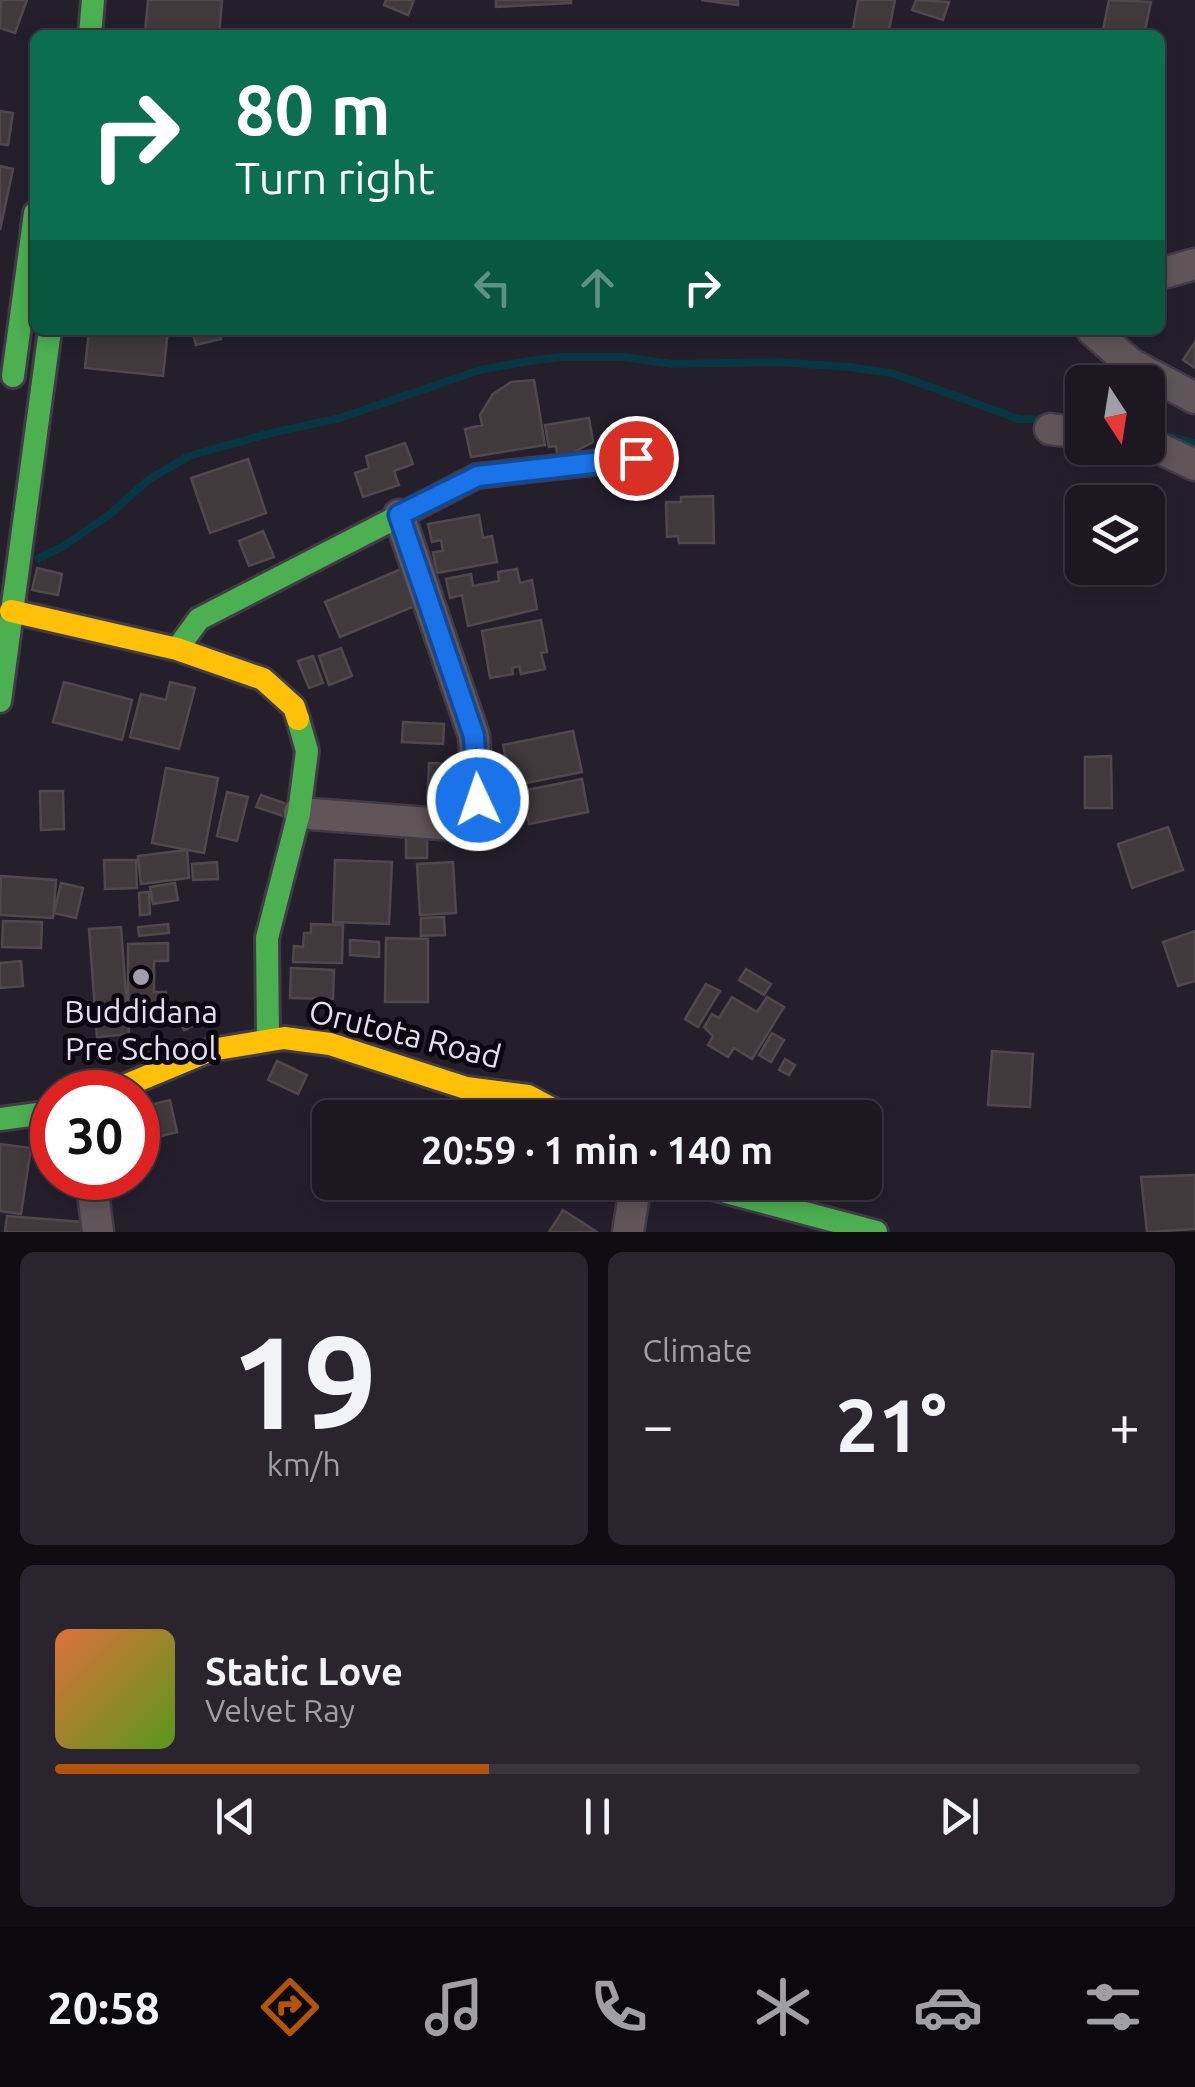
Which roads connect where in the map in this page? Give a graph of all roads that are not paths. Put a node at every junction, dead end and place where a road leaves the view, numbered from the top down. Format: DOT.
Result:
graph roads {
  1 [pos="93,0"];
  2 [pos="90,30"];
  3 [pos="30,251"];
  4 [pos="1195,264"];
  5 [pos="1165,273"];
  6 [pos="49,335"];
  7 [pos="1099,335"];
  8 [pos="1195,398"];
  9 [pos="10,400"];
  10 [pos="1050,428"];
  11 [pos="1065,430"];
  12 [pos="1165,451"];
  13 [pos="636,458"];
  14 [pos="1195,466"];
  15 [pos="399,515"];
  16 [pos="11,611"];
  17 [pos="177,648"];
  18 [pos="0,701"];
  19 [pos="298,813"];
  20 [pos="268,1038"];
  21 [pos="160,1071"];
  22 [pos="535,1100"];
  23 [pos="30,1115"];
  24 [pos="0,1120"];
  25 [pos="94,1200"];
  26 [pos="633,1200"];
  27 [pos="740,1200"];
  28 [pos="98,1232"];
  29 [pos="628,1232"];
  30 [pos="876,1232"];
  1 -- 2 [label="main road"];
  3 -- 9 [label="main road"];
  4 -- 5 [label="street"];
  6 -- 16 [label="main road"];
  7 -- 8 [label="street"];
  10 -- 11 [label="street"];
  12 -- 14 [label="street"];
  13 -- 15 [label="main road"];
  15 -- 17 [label="main road"];
  15 -- 19 [label="street"];
  16 -- 17 [label="main road"];
  16 -- 18 [label="main road"];
  17 -- 19 [label="main road"];
  19 -- 20 [label="main road"];
  20 -- 21 [label="main road, Orutota Road"];
  20 -- 22 [label="main road, Orutota Road"];
  23 -- 24 [label="main road"];
  25 -- 28 [label="street"];
  26 -- 29 [label="street"];
  27 -- 30 [label="main road"];
}
